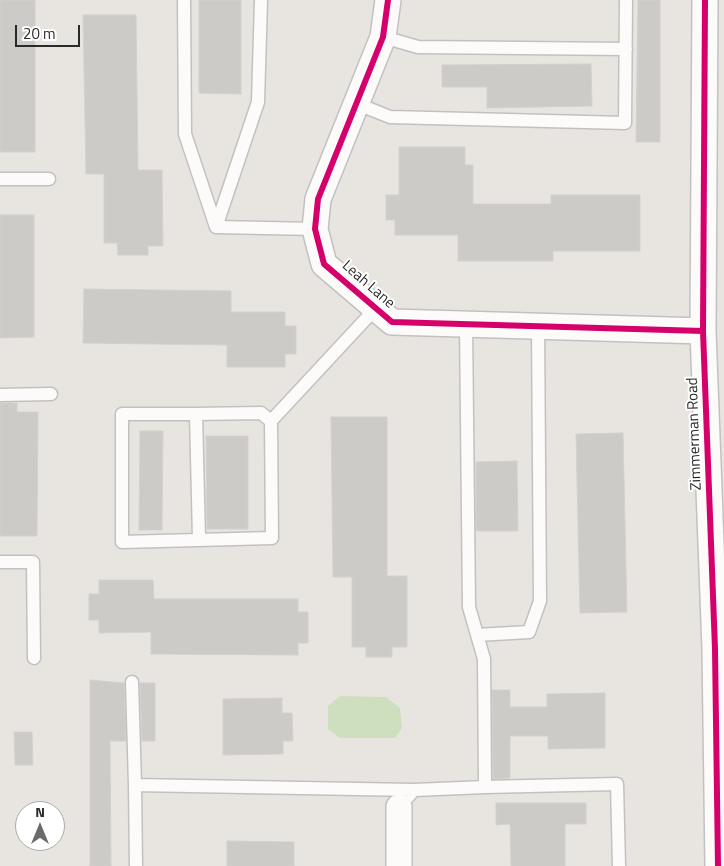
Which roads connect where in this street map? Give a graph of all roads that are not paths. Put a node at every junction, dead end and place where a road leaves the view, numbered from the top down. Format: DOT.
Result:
graph roads {
  1 [pos="184,0"];
  2 [pos="260,0"];
  3 [pos="388,0"];
  4 [pos="626,0"];
  5 [pos="705,0"];
  6 [pos="383,37"];
  7 [pos="626,49"];
  8 [pos="355,103"];
  9 [pos="0,179"];
  10 [pos="49,179"];
  11 [pos="216,227"];
  12 [pos="315,229"];
  13 [pos="376,308"];
  14 [pos="466,324"];
  15 [pos="538,326"];
  16 [pos="704,330"];
  17 [pos="0,394"];
  18 [pos="51,394"];
  19 [pos="196,414"];
  20 [pos="271,421"];
  21 [pos="199,539"];
  22 [pos="718,560"];
  23 [pos="0,562"];
  24 [pos="477,635"];
  25 [pos="720,650"];
  26 [pos="34,658"];
  27 [pos="132,682"];
  28 [pos="135,785"];
  29 [pos="485,788"];
  30 [pos="407,798"];
  31 [pos="136,866"];
  32 [pos="399,866"];
  33 [pos="619,866"];
  34 [pos="718,866"];
  1 -- 11 [label="lane"];
  2 -- 11 [label="lane"];
  3 -- 6 [label="street, Leah Lane"];
  4 -- 7 [label="lane"];
  5 -- 16 [label="street, Zimmerman Road"];
  6 -- 7 [label="lane"];
  6 -- 8 [label="street, Leah Lane"];
  7 -- 8 [label="lane"];
  8 -- 12 [label="street, Leah Lane"];
  9 -- 10 [label="lane"];
  11 -- 12 [label="lane"];
  12 -- 13 [label="street, Leah Lane"];
  13 -- 14 [label="street, Leah Lane"];
  13 -- 20 [label="lane"];
  14 -- 15 [label="street, Leah Lane"];
  14 -- 24 [label="lane"];
  15 -- 16 [label="street, Leah Lane"];
  15 -- 24 [label="lane"];
  16 -- 22 [label="street, Zimmerman Road"];
  17 -- 18 [label="lane"];
  19 -- 20 [label="lane"];
  19 -- 21 [label="lane"];
  19 -- 21 [label="lane"];
  20 -- 21 [label="lane"];
  22 -- 25 [label="street, Zimmerman Road"];
  23 -- 26 [label="lane"];
  24 -- 29 [label="lane"];
  25 -- 34 [label="street, Zimmerman Road"];
  27 -- 28 [label="lane"];
  28 -- 30 [label="lane"];
  28 -- 31 [label="lane"];
  29 -- 30 [label="lane"];
  29 -- 33 [label="lane"];
  30 -- 32 [label="street"];
}
